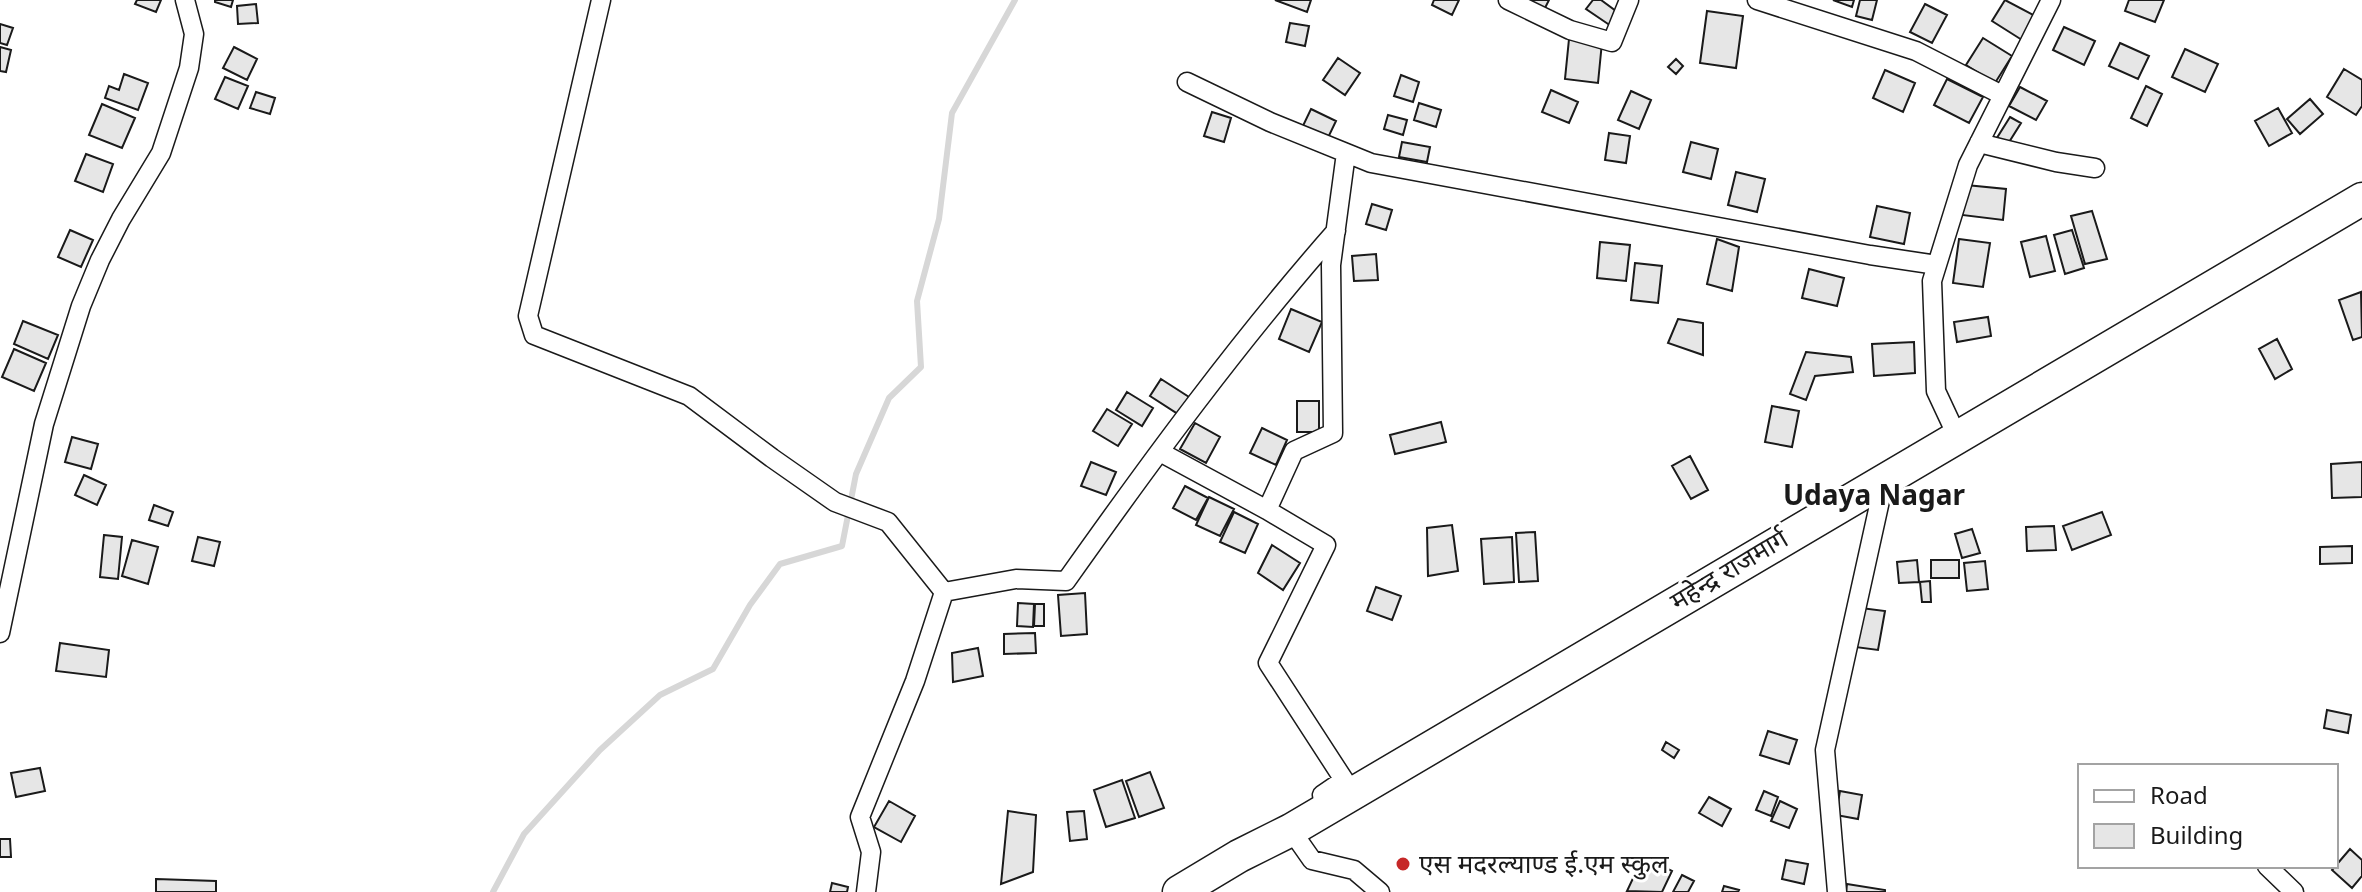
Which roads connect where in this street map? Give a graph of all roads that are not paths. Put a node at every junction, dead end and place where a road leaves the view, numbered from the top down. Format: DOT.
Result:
graph roads {
  1 [pos="185,0"];
  2 [pos="601,0"];
  3 [pos="1508,0"];
  4 [pos="1629,0"];
  5 [pos="1757,0"];
  6 [pos="2051,0"];
  7 [pos="1187,82"];
  8 [pos="2002,95"];
  9 [pos="1979,143"];
  10 [pos="1346,153"];
  11 [pos="2095,168"];
  12 [pos="2362,199"];
  13 [pos="1336,231"];
  14 [pos="1937,265"];
  15 [pos="1957,436"];
  16 [pos="1160,452"];
  17 [pos="1885,478"];
  18 [pos="1267,510"];
  19 [pos="944,592"];
  20 [pos="0,633"];
  21 [pos="1291,830"];
  22 [pos="1239,856"];
  23 [pos="2269,868"];
  24 [pos="866,892"];
  25 [pos="1179,892"];
  26 [pos="1380,892"];
  27 [pos="1837,892"];
  28 [pos="2294,892"];
  1 -- 20 [label="street"];
  2 -- 19 [label="street"];
  3 -- 4 [label="street"];
  5 -- 8 [label="street"];
  6 -- 8 [label="street"];
  7 -- 10 [label="street"];
  8 -- 9 [label="street"];
  9 -- 11 [label="street"];
  9 -- 14 [label="street"];
  10 -- 13 [label="street"];
  10 -- 14 [label="street"];
  12 -- 15 [label="highway, महेन्द्र राजमार्ग"];
  13 -- 16 [label="street"];
  13 -- 18 [label="street"];
  14 -- 15 [label="street"];
  15 -- 17 [label="highway, महेन्द्र राजमार्ग"];
  16 -- 18 [label="street"];
  16 -- 19 [label="street"];
  17 -- 21 [label="highway, महेन्द्र राजमार्ग"];
  17 -- 27 [label="street"];
  18 -- 22 [label="street"];
  19 -- 24 [label="street"];
  21 -- 22 [label="highway, महेन्द्र राजमार्ग"];
  21 -- 26 [label="street"];
  22 -- 25 [label="highway, महेन्द्र राजमार्ग"];
  23 -- 28 [label="street"];
}
